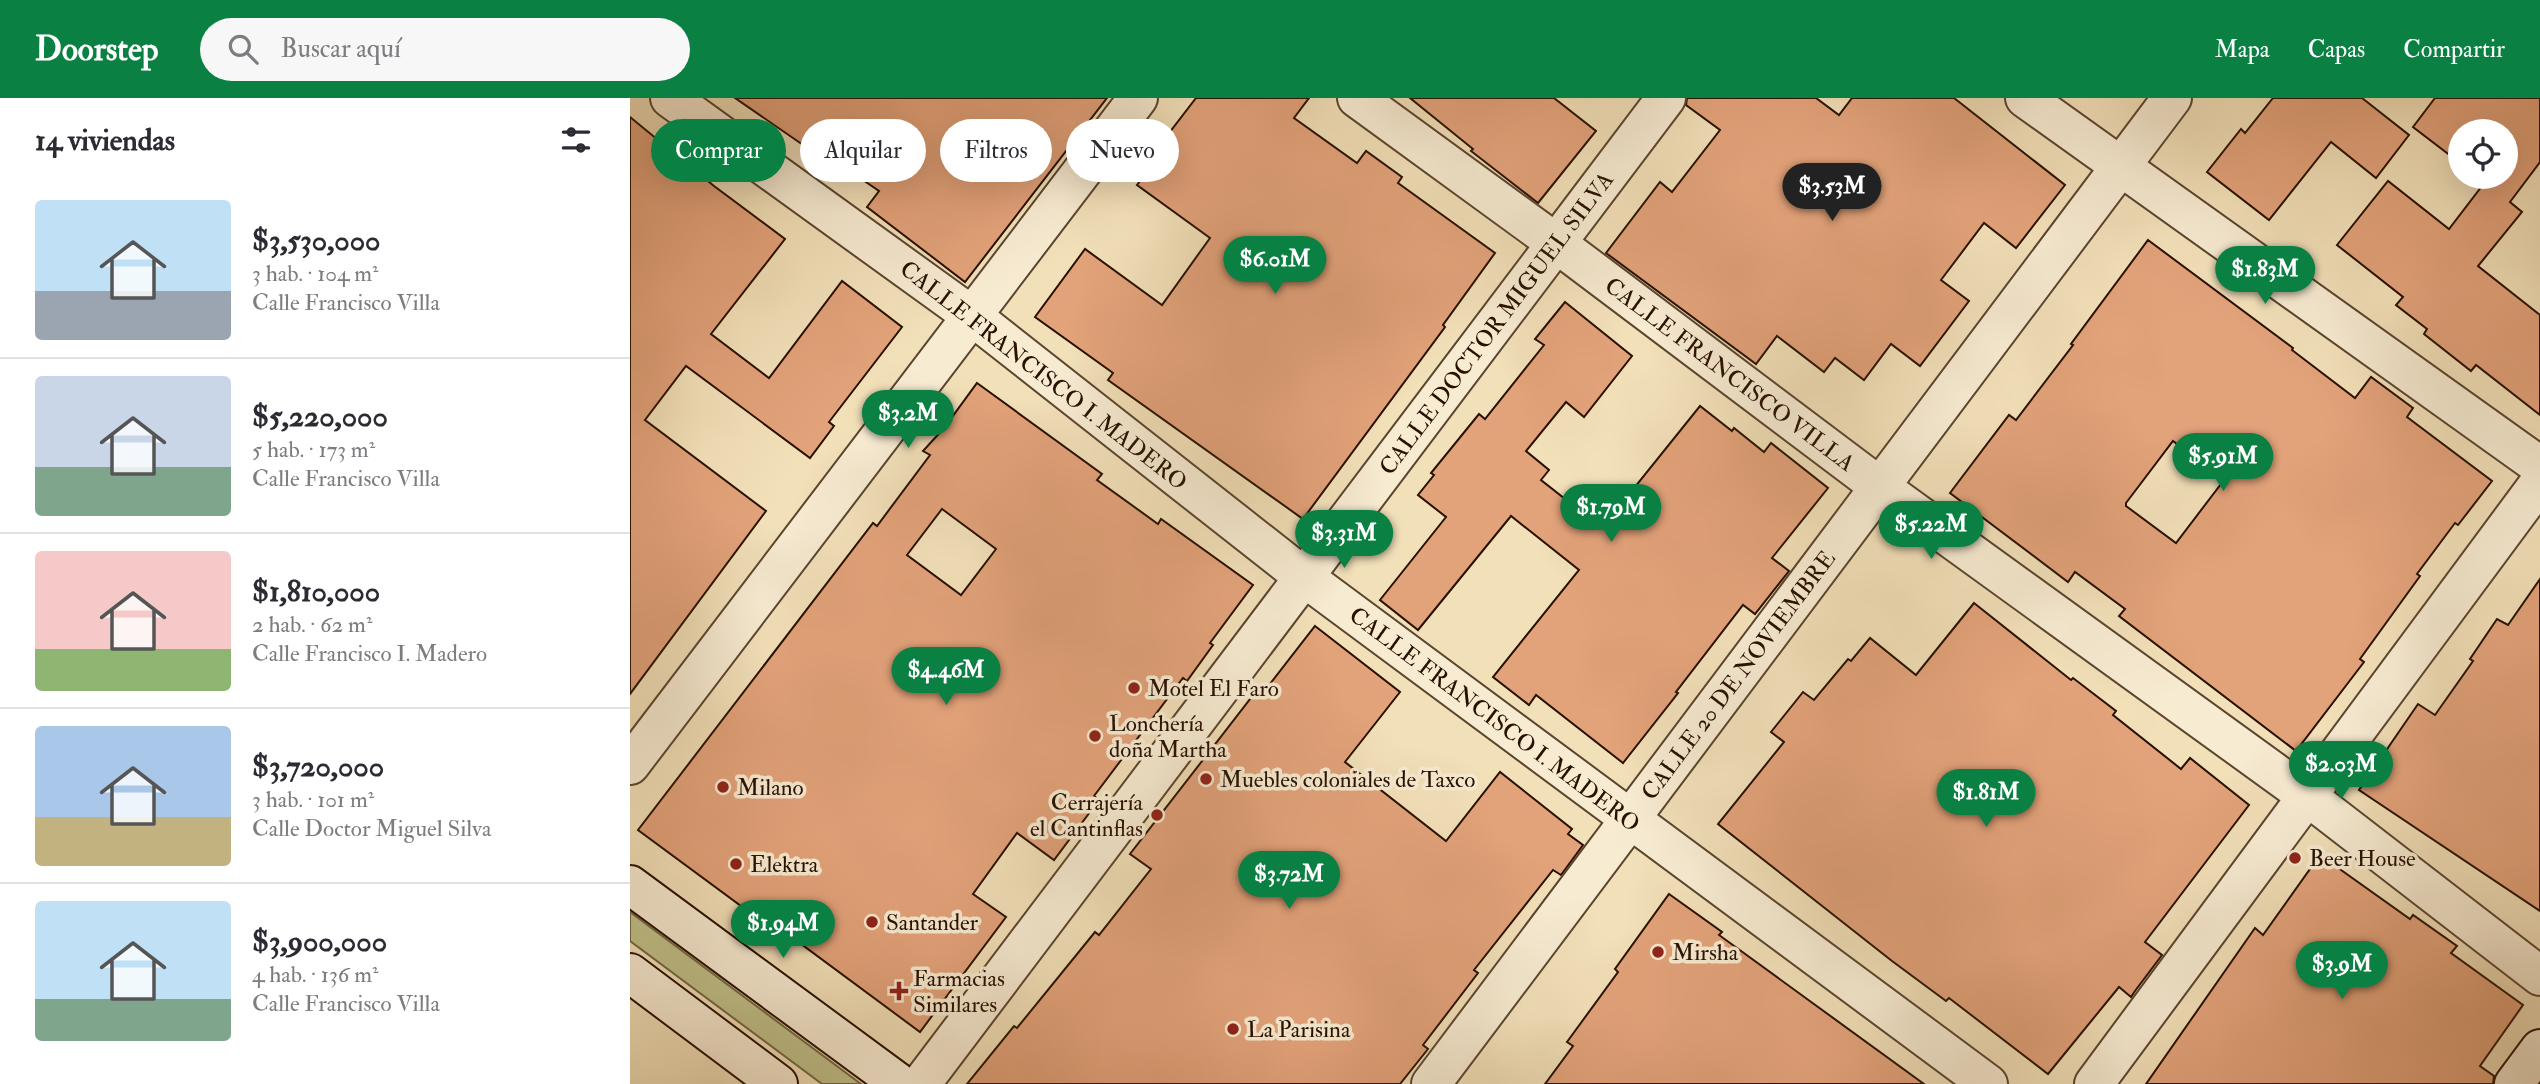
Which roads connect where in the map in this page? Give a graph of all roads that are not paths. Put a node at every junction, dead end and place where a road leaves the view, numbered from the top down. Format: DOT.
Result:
graph roads {
  1 [pos="670,98"];
  2 [pos="1138,98"];
  3 [pos="1357,98"];
  4 [pos="1666,98"];
  5 [pos="2025,98"];
  6 [pos="2172,98"];
  7 [pos="2120,166"];
  8 [pos="1556,243"];
  9 [pos="972,316"];
  10 [pos="2540,466"];
  11 [pos="2540,482"];
  12 [pos="1880,487"];
  13 [pos="1304,577"];
  14 [pos="630,765"];
  15 [pos="2307,796"];
  16 [pos="1630,819"];
  17 [pos="630,885"];
  18 [pos="630,974"];
  19 [pos="2540,976"];
  20 [pos="2540,1049"];
  21 [pos="778,1084"];
  22 [pos="900,1084"];
  23 [pos="921,1084"];
  24 [pos="1431,1084"];
  25 [pos="1988,1084"];
  26 [pos="2094,1084"];
  27 [pos="2514,1084"];
  1 -- 9 [label="street, CALLE FRANCISCO I. MADERO"];
  2 -- 9 [label="street"];
  3 -- 8 [label="street, CALLE FRANCISCO VILLA"];
  4 -- 8 [label="street, CALLE DOCTOR MIGUEL SILVA"];
  5 -- 7 [label="street"];
  6 -- 7 [label="street, CALLE 20 DE NOVIEMBRE"];
  7 -- 10 [label="street"];
  7 -- 12 [label="street, CALLE 20 DE NOVIEMBRE"];
  8 -- 12 [label="street, CALLE FRANCISCO VILLA"];
  8 -- 13 [label="street, CALLE DOCTOR MIGUEL SILVA"];
  9 -- 13 [label="street, CALLE FRANCISCO I. MADERO"];
  9 -- 14 [label="street"];
  11 -- 15 [label="street"];
  12 -- 15 [label="street, CALLE FRANCISCO VILLA"];
  12 -- 16 [label="street, CALLE 20 DE NOVIEMBRE"];
  13 -- 16 [label="street, CALLE FRANCISCO I. MADERO"];
  13 -- 23 [label="street, CALLE DOCTOR MIGUEL SILVA"];
  15 -- 19 [label="street, CALLE FRANCISCO VILLA"];
  15 -- 26 [label="street"];
  16 -- 24 [label="street, CALLE 20 DE NOVIEMBRE"];
  16 -- 25 [label="street, CALLE FRANCISCO I. MADERO"];
  17 -- 22 [label="street"];
  18 -- 21 [label="street"];
  20 -- 27 [label="street"];
}
